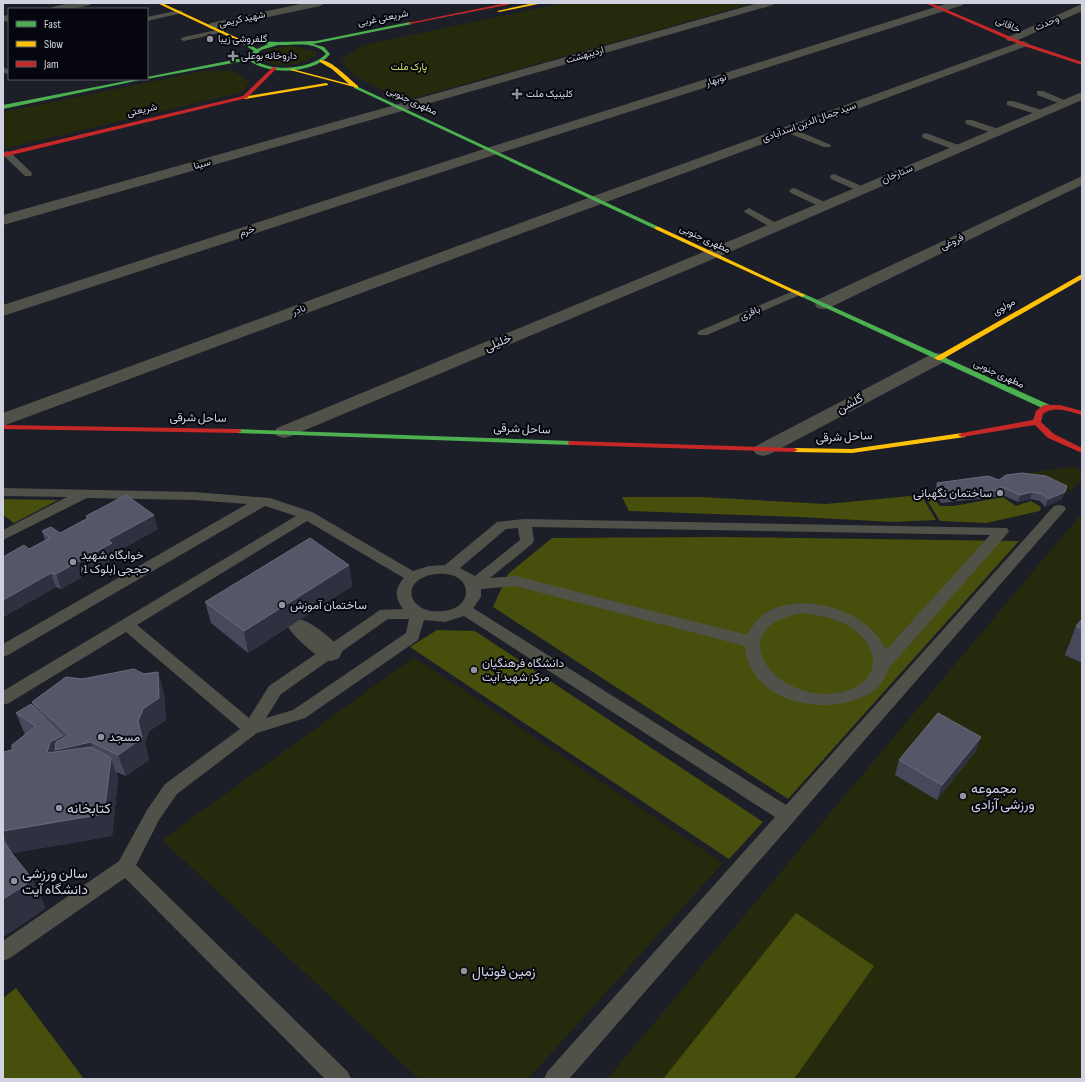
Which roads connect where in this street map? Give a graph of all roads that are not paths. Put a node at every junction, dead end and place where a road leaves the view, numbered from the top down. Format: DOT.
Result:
graph roads {
  1 [pos="86,3"];
  2 [pos="320,3"];
  3 [pos="514,3"];
  4 [pos="541,3"];
  5 [pos="769,3"];
  6 [pos="926,3"];
  7 [pos="959,3"];
  8 [pos="166,4"];
  9 [pos="1082,7"];
  10 [pos="61,8"];
  11 [pos="941,9"];
  12 [pos="180,12"];
  13 [pos="148,19"];
  14 [pos="212,26"];
  15 [pos="226,32"];
  16 [pos="184,39"];
  17 [pos="242,41"];
  18 [pos="1018,42"];
  19 [pos="280,44"];
  20 [pos="332,47"];
  21 [pos="253,54"];
  22 [pos="322,61"];
  23 [pos="1082,64"];
  24 [pos="200,68"];
  25 [pos="275,68"];
  26 [pos="287,69"];
  27 [pos="235,71"];
  28 [pos="252,77"];
  29 [pos="148,78"];
  30 [pos="138,80"];
  31 [pos="340,83"];
  32 [pos="259,84"];
  33 [pos="356,87"];
  34 [pos="1040,93"];
  35 [pos="1082,96"];
  36 [pos="245,97"];
  37 [pos="1010,103"];
  38 [pos="1067,103"];
  39 [pos="3,107"];
  40 [pos="400,107"];
  41 [pos="1042,113"];
  42 [pos="969,122"];
  43 [pos="788,130"];
  44 [pos="998,132"];
  45 [pos="926,136"];
  46 [pos="827,145"];
  47 [pos="958,148"];
  48 [pos="492,150"];
  49 [pos="5,154"];
  50 [pos="28,174"];
  51 [pos="834,177"];
  52 [pos="1082,180"];
  53 [pos="861,189"];
  54 [pos="794,192"];
  55 [pos="596,200"];
  56 [pos="824,205"];
  57 [pos="749,211"];
  58 [pos="3,220"];
  59 [pos="775,226"];
  60 [pos="712,254"];
  61 [pos="1082,276"];
  62 [pos="796,293"];
  63 [pos="822,304"];
  64 [pos="3,311"];
  65 [pos="703,333"];
  66 [pos="938,358"];
  67 [pos="1047,407"];
  68 [pos="1082,413"];
  69 [pos="3,420"];
  70 [pos="1037,422"];
  71 [pos="3,428"];
  72 [pos="284,432"];
  73 [pos="763,450"];
  74 [pos="1082,452"];
  75 [pos="3,492"];
  76 [pos="85,493"];
  77 [pos="263,501"];
  78 [pos="1059,509"];
  79 [pos="307,515"];
  80 [pos="524,523"];
  81 [pos="3,536"];
  82 [pos="450,569"];
  83 [pos="413,577"];
  84 [pos="473,585"];
  85 [pos="464,609"];
  86 [pos="418,614"];
  87 [pos="126,624"];
  88 [pos="300,627"];
  89 [pos="752,642"];
  90 [pos="3,651"];
  91 [pos="330,652"];
  92 [pos="881,666"];
  93 [pos="3,699"];
  94 [pos="251,729"];
  95 [pos="788,816"];
  96 [pos="126,867"];
  97 [pos="3,952"];
  98 [pos="340,1079"];
  99 [pos="555,1079"];
  1 -- 10 [label="street"];
  2 -- 14 [label="street, شهید کریمی"];
  3 -- 20 [label="street, شریعتی غربی"];
  4 -- 20 [label="street, شریعتی غربی"];
  5 -- 40 [label="street, اردیبهشت"];
  6 -- 11 [label="street, خاقانی"];
  7 -- 11 [label="street, نوبهار"];
  8 -- 12 [label="street"];
  9 -- 18 [label="street, وحدت"];
  11 -- 18 [label="street, خاقانی"];
  11 -- 48 [label="street, نوبهار"];
  12 -- 13 [label="lane"];
  12 -- 14 [label="street"];
  14 -- 15 [label="street"];
  15 -- 16 [label="lane"];
  15 -- 17 [label="street"];
  15 -- 20 [label="street"];
  17 -- 19 [label="street"];
  17 -- 21 [label="street"];
  18 -- 23 [label="street, خاقانی"];
  18 -- 43 [label="street, سید جمال الدین اسدآبادی"];
  19 -- 20 [label="street, شریعتی غربی"];
  19 -- 21 [label="street"];
  20 -- 22 [label="street"];
  21 -- 24 [label="street"];
  21 -- 25 [label="street"];
  22 -- 26 [label="street"];
  22 -- 33 [label="street"];
  24 -- 27 [label="street"];
  24 -- 29 [label="street"];
  25 -- 26 [label="street"];
  25 -- 32 [label="street, شریعتی"];
  26 -- 31 [label="street"];
  28 -- 32 [label="street"];
  30 -- 39 [label="street"];
  31 -- 33 [label="street"];
  31 -- 36 [label="street"];
  32 -- 36 [label="street, شریعتی"];
  33 -- 40 [label="street, مطهری جنوبی"];
  34 -- 38 [label="lane"];
  35 -- 38 [label="street, ستارخان"];
  36 -- 49 [label="street, شریعتی"];
  37 -- 41 [label="lane"];
  38 -- 41 [label="street, ستارخان"];
  40 -- 48 [label="street, مطهری جنوبی"];
  40 -- 58 [label="street, سینا"];
  41 -- 44 [label="street, ستارخان"];
  42 -- 44 [label="lane"];
  43 -- 46 [label="lane"];
  43 -- 55 [label="street, سید جمال الدین اسدآبادی"];
  44 -- 47 [label="street, ستارخان"];
  45 -- 47 [label="lane"];
  47 -- 53 [label="street, ستارخان"];
  48 -- 55 [label="street, مطهری جنوبی"];
  48 -- 64 [label="street, خرم"];
  49 -- 50 [label="lane"];
  51 -- 53 [label="lane"];
  52 -- 63 [label="street, فروغی"];
  53 -- 56 [label="street, ستارخان"];
  54 -- 56 [label="lane"];
  55 -- 60 [label="street, مطهری جنوبی"];
  55 -- 69 [label="street, نادر"];
  56 -- 59 [label="street, ستارخان"];
  57 -- 59 [label="lane"];
  59 -- 60 [label="street, ستارخان"];
  60 -- 62 [label="street, مطهری جنوبی"];
  60 -- 72 [label="street, خلیلی"];
  61 -- 66 [label="street, مولوی"];
  62 -- 63 [label="street, مطهری جنوبی"];
  62 -- 65 [label="lane, باقری"];
  63 -- 66 [label="street, مطهری جنوبی"];
  66 -- 67 [label="street, مطهری جنوبی"];
  66 -- 73 [label="street, گلشن"];
  67 -- 68 [label="street, مطهری جنوبی"];
  67 -- 70 [label="street"];
  70 -- 73 [label="street, ساحل شرقی"];
  70 -- 74 [label="street"];
  71 -- 72 [label="street, ساحل شرقی"];
  72 -- 73 [label="street, ساحل شرقی"];
  75 -- 76 [label="lane"];
  76 -- 77 [label="lane"];
  76 -- 81 [label="lane"];
  77 -- 79 [label="lane"];
  77 -- 90 [label="lane"];
  78 -- 95 [label="lane"];
  79 -- 83 [label="lane"];
  79 -- 87 [label="lane"];
  80 -- 82 [label="lane"];
  80 -- 84 [label="lane"];
  80 -- 92 [label="lane"];
  82 -- 83 [label="lane"];
  82 -- 84 [label="lane"];
  83 -- 86 [label="lane"];
  84 -- 85 [label="lane"];
  84 -- 89 [label="lane"];
  85 -- 86 [label="lane"];
  85 -- 95 [label="lane"];
  86 -- 91 [label="lane"];
  86 -- 94 [label="lane"];
  87 -- 93 [label="lane"];
  87 -- 94 [label="lane"];
  88 -- 91 [label="street"];
  89 -- 92 [label="lane"];
  89 -- 92 [label="lane"];
  91 -- 94 [label="lane"];
  94 -- 96 [label="lane"];
  95 -- 99 [label="lane"];
  96 -- 97 [label="lane"];
  96 -- 98 [label="lane"];
}
